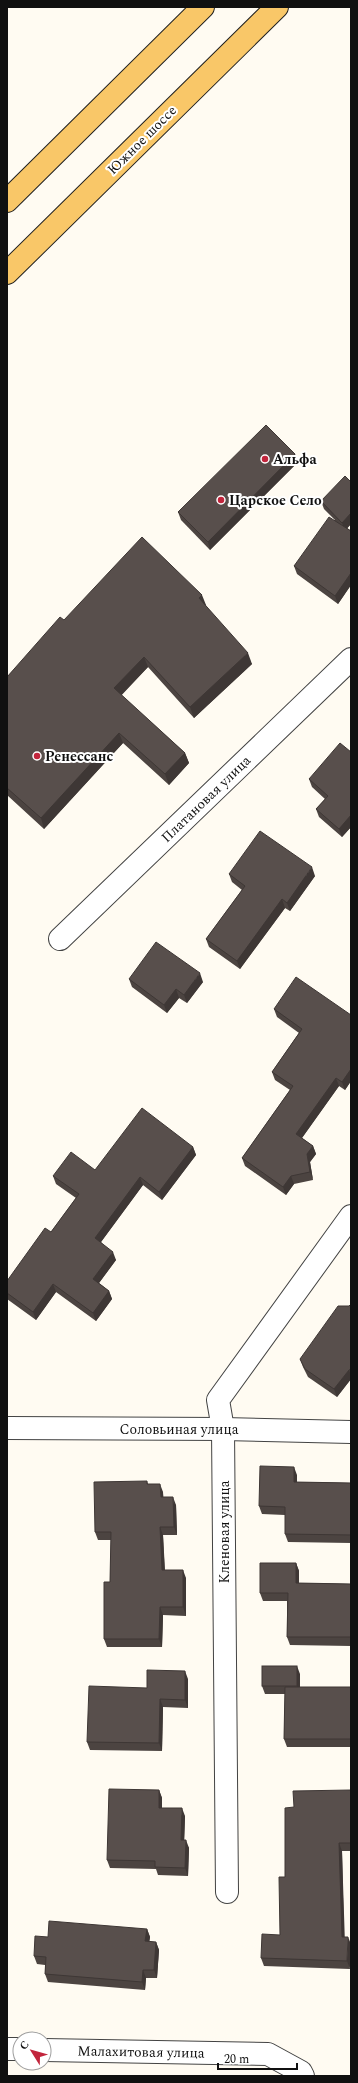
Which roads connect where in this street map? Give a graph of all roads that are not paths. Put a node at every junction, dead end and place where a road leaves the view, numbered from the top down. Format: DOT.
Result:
graph roads {
  1 [pos="203,7"];
  2 [pos="277,7"];
  3 [pos="7,201"];
  4 [pos="7,273"];
  5 [pos="351,659"];
  6 [pos="60,939"];
  7 [pos="351,1216"];
  8 [pos="7,1428"];
  9 [pos="223,1429"];
  10 [pos="351,1432"];
  11 [pos="227,1892"];
  12 [pos="52,2050"];
  13 [pos="303,2076"];
  1 -- 3 [label="main road"];
  2 -- 4 [label="main road, Южное шоссе"];
  5 -- 6 [label="street, Платановая улица"];
  7 -- 9 [label="street, Кленовая улица"];
  8 -- 9 [label="street, Соловьиная улица"];
  9 -- 10 [label="street, Соловьиная улица"];
  9 -- 11 [label="street, Кленовая улица"];
  12 -- 13 [label="street, Малахитовая улица"];
}
